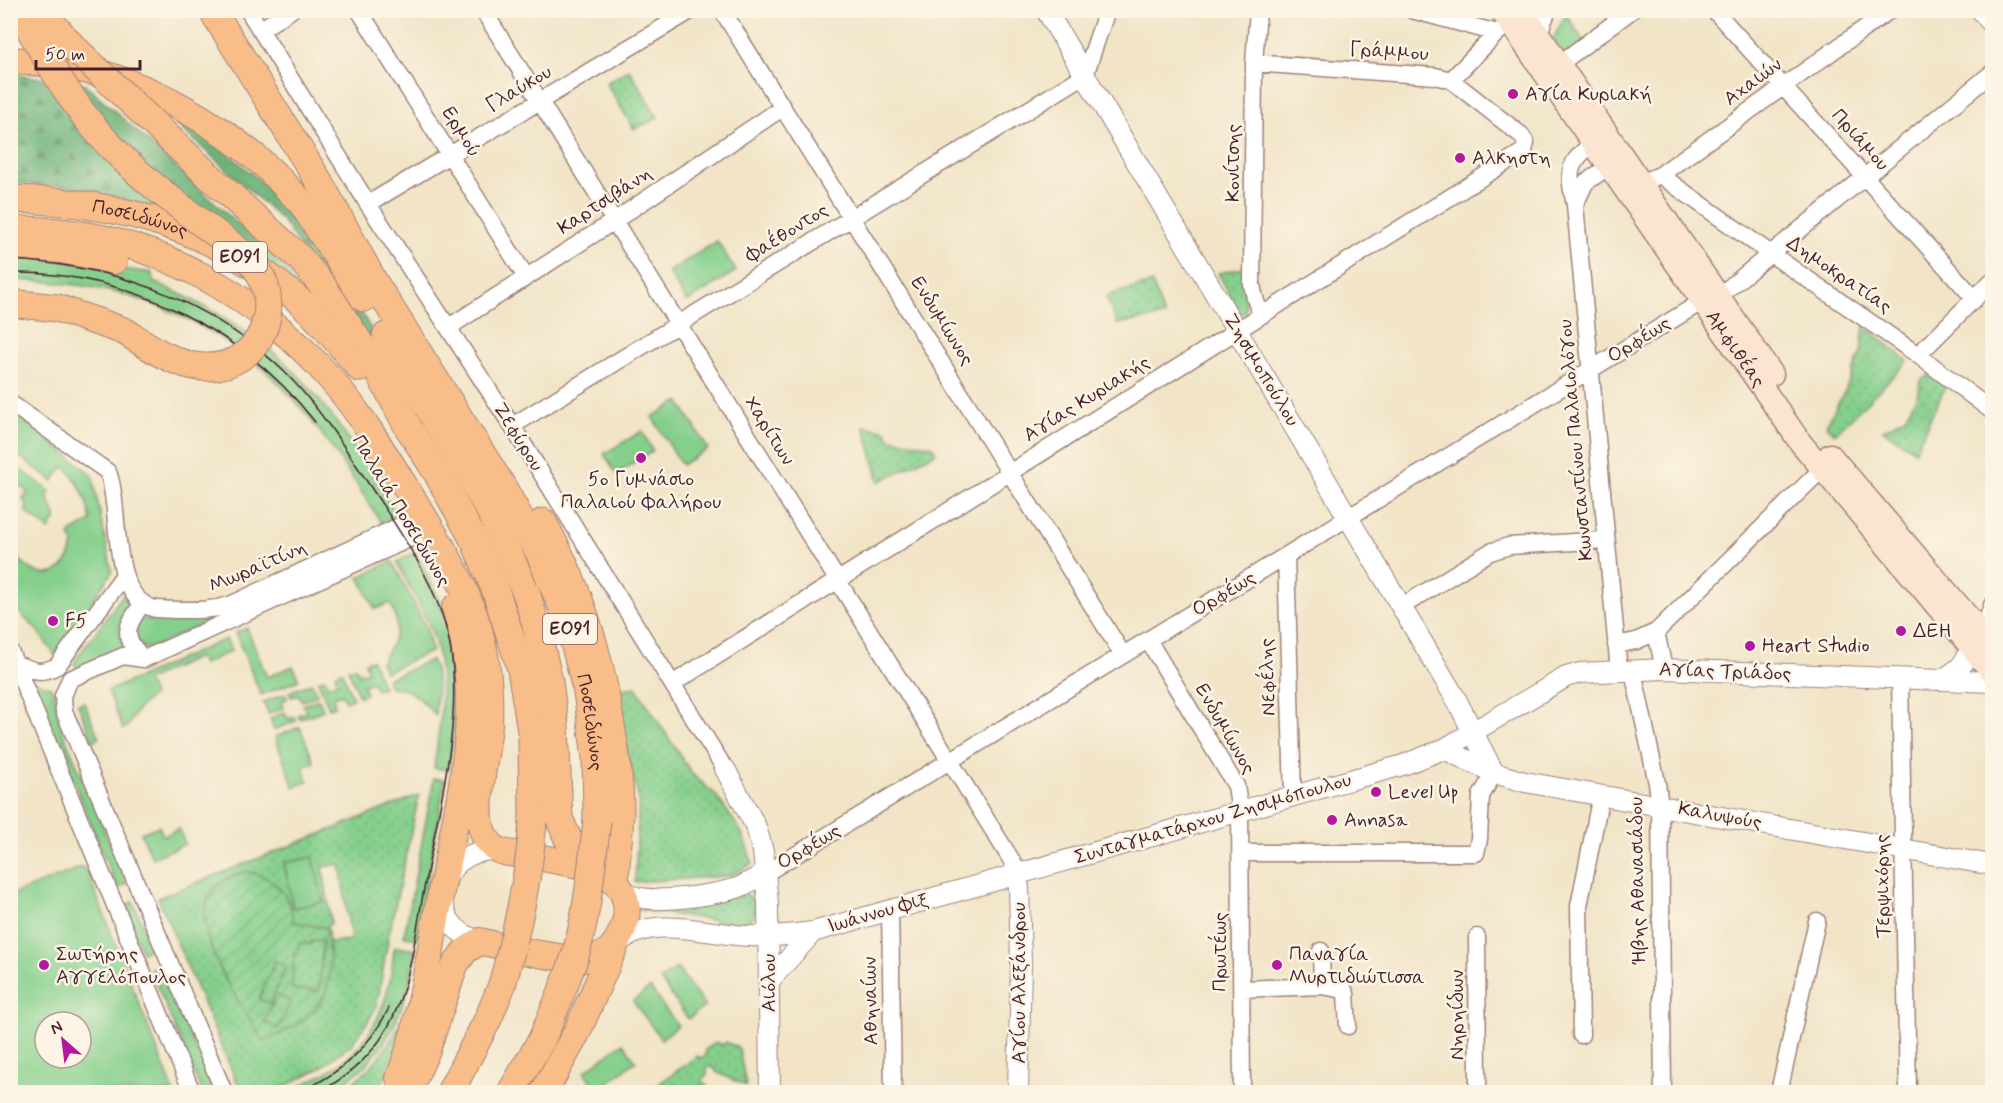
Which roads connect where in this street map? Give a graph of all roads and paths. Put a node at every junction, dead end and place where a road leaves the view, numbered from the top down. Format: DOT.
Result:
graph roads {
  1 [pos="19,10"];
  2 [pos="40,10"];
  3 [pos="212,10"];
  4 [pos="248,10"];
  5 [pos="359,10"];
  6 [pos="483,10"];
  7 [pos="692,10"];
  8 [pos="722,10"];
  9 [pos="1046,10"];
  10 [pos="1107,10"];
  11 [pos="1258,10"];
  12 [pos="1412,10"];
  13 [pos="1548,10"];
  14 [pos="1632,10"];
  15 [pos="1714,10"];
  16 [pos="1890,10"];
  17 [pos="1981,10"];
  18 [pos="291,11"];
  19 [pos="1513,17"];
  20 [pos="1992,24"];
  21 [pos="260,30"];
  22 [pos="1538,35"];
  23 [pos="10,61"];
  24 [pos="1254,63"];
  25 [pos="1559,64"];
  26 [pos="1992,73"];
  27 [pos="1084,75"];
  28 [pos="1451,80"];
  29 [pos="1783,86"];
  30 [pos="539,102"];
  31 [pos="782,108"];
  32 [pos="1602,141"];
  33 [pos="1524,151"];
  34 [pos="451,155"];
  35 [pos="1609,165"];
  36 [pos="1649,177"];
  37 [pos="1866,177"];
  38 [pos="320,183"];
  39 [pos="10,200"];
  40 [pos="368,204"];
  41 [pos="1575,205"];
  42 [pos="306,208"];
  43 [pos="852,217"];
  44 [pos="614,221"];
  45 [pos="10,230"];
  46 [pos="10,247"];
  47 [pos="1771,254"];
  48 [pos="526,277"];
  49 [pos="1992,281"];
  50 [pos="374,282"];
  51 [pos="1711,298"];
  52 [pos="1975,299"];
  53 [pos="10,303"];
  54 [pos="1262,315"];
  55 [pos="678,324"];
  56 [pos="449,327"];
  57 [pos="1238,330"];
  58 [pos="1918,355"];
  59 [pos="1590,370"];
  60 [pos="10,403"];
  61 [pos="1992,411"];
  62 [pos="512,426"];
  63 [pos="408,427"];
  64 [pos="1822,469"];
  65 [pos="1011,472"];
  66 [pos="1349,518"];
  67 [pos="421,525"];
  68 [pos="1606,540"];
  69 [pos="1286,556"];
  70 [pos="124,575"];
  71 [pos="837,580"];
  72 [pos="143,603"];
  73 [pos="1992,605"];
  74 [pos="1401,606"];
  75 [pos="243,608"];
  76 [pos="1656,632"];
  77 [pos="1148,640"];
  78 [pos="1982,642"];
  79 [pos="1616,645"];
  80 [pos="1123,655"];
  81 [pos="13,658"];
  82 [pos="144,659"];
  83 [pos="57,666"];
  84 [pos="1664,669"];
  85 [pos="1626,671"];
  86 [pos="1992,672"];
  87 [pos="1900,678"];
  88 [pos="70,679"];
  89 [pos="1941,680"];
  90 [pos="1992,682"];
  91 [pos="672,684"];
  92 [pos="1456,699"];
  93 [pos="1473,732"];
  94 [pos="1444,749"];
  95 [pos="950,761"];
  96 [pos="725,769"];
  97 [pos="1494,773"];
  98 [pos="1600,795"];
  99 [pos="1293,796"];
  100 [pos="1660,806"];
  101 [pos="1240,811"];
  102 [pos="1903,849"];
  103 [pos="497,850"];
  104 [pos="1241,853"];
  105 [pos="1992,865"];
  106 [pos="590,867"];
  107 [pos="766,873"];
  108 [pos="615,881"];
  109 [pos="1019,881"];
  110 [pos="744,885"];
  111 [pos="443,887"];
  112 [pos="139,890"];
  113 [pos="113,901"];
  114 [pos="768,903"];
  115 [pos="891,910"];
  116 [pos="1817,921"];
  117 [pos="813,932"];
  118 [pos="735,935"];
  119 [pos="769,937"];
  120 [pos="1477,938"];
  121 [pos="480,941"];
  122 [pos="615,945"];
  123 [pos="164,950"];
  124 [pos="1321,951"];
  125 [pos="138,962"];
  126 [pos="769,981"];
  127 [pos="1323,986"];
  128 [pos="1242,989"];
  129 [pos="1348,1026"];
  130 [pos="1581,1035"];
  131 [pos="192,1092"];
  132 [pos="224,1092"];
  133 [pos="392,1092"];
  134 [pos="408,1092"];
  135 [pos="450,1092"];
  136 [pos="511,1092"];
  137 [pos="544,1092"];
  138 [pos="770,1092"];
  139 [pos="893,1092"];
  140 [pos="1018,1092"];
  141 [pos="1242,1092"];
  142 [pos="1478,1092"];
  143 [pos="1663,1092"];
  144 [pos="1779,1092"];
  145 [pos="1908,1092"];
  1 -- 53 [label="highway, bridge"];
  2 -- 63 [label="highway, Ποσειδώνος / ΕΟ91, bridge"];
  3 -- 38 [label="highway, Ποσειδώνος / ΕΟ91"];
  4 -- 21 [label="street, Ζεφύρου"];
  5 -- 34 [label="street, Ερμού"];
  6 -- 30 [label="street, Χαρίτων"];
  7 -- 30 [label="street, Γλαύκου"];
  8 -- 31 [label="street, Ενδυμίωνος"];
  9 -- 27 [label="street, Ζησιμοπούλου"];
  10 -- 27 [label="street"];
  11 -- 24 [label="street, Κονίτσης"];
  12 -- 19 [label="street"];
  13 -- 22 [label="street"];
  14 -- 25 [label="street"];
  15 -- 29 [label="street, Πριάμου"];
  16 -- 29 [label="street, Αχαιών"];
  17 -- 20 [label="street"];
  18 -- 21 [label="street"];
  19 -- 22 [label="main road, Αμφιθέας"];
  19 -- 28 [label="street"];
  19 -- 32 [label="main road, Αμφιθέας"];
  21 -- 40 [label="street, Ζεφύρου"];
  22 -- 25 [label="main road, Αμφιθέας"];
  23 -- 42 [label="highway, Ποσειδώνος"];
  24 -- 28 [label="street, Γράμμου"];
  24 -- 54 [label="street, Κονίτσης"];
  25 -- 32 [label="main road, Αμφιθέας"];
  26 -- 37 [label="street, Ορφέως"];
  27 -- 43 [label="street, Φαέθοντος"];
  27 -- 57 [label="street, Ζησιμοπούλου"];
  28 -- 33 [label="street, Γράμμου"];
  29 -- 36 [label="street, Αχαιών"];
  29 -- 37 [label="street, Πριάμου"];
  30 -- 34 [label="street, Γλαύκου"];
  30 -- 44 [label="street, Χαρίτων"];
  31 -- 43 [label="street, Ενδυμίωνος"];
  31 -- 44 [label="street, Καρτσιβάνη"];
  32 -- 35 [label="main road, Αμφιθέας"];
  32 -- 36 [label="main road, Αμφιθέας"];
  32 -- 41 [label="street, Κωνσταντίνου Παλαιολόγου"];
  33 -- 54 [label="street, Αγίας Κυριακής"];
  34 -- 40 [label="street, Γλαύκου"];
  34 -- 48 [label="street, Ερμού"];
  35 -- 41 [label="street"];
  35 -- 51 [label="main road, Αμφιθέας"];
  36 -- 47 [label="street, Δημοκρατίας"];
  36 -- 51 [label="main road, Αμφιθέας"];
  37 -- 47 [label="street, Ορφέως"];
  37 -- 52 [label="street, Πριάμου"];
  38 -- 50 [label="highway, Ποσειδώνος / ΕΟ91"];
  38 -- 108 [label="highway"];
  39 -- 63 [label="highway, Ποσειδώνος / ΕΟ91"];
  40 -- 56 [label="street, Ζεφύρου"];
  41 -- 59 [label="street, Κωνσταντίνου Παλαιολόγου"];
  42 -- 50 [label="highway, Ποσειδώνος"];
  42 -- 106 [label="highway"];
  43 -- 55 [label="street, Φαέθοντος"];
  43 -- 65 [label="street, Ενδυμίωνος"];
  44 -- 48 [label="street, Καρτσιβάνη"];
  44 -- 55 [label="street, Χαρίτων"];
  45 -- 67 [label="main road, Παλαιά Ποσειδώνος"];
  46 -- 67 [label="main road, Παλαιά Ποσειδώνος"];
  47 -- 51 [label="street, Ορφέως"];
  47 -- 58 [label="street, Δημοκρατίας"];
  48 -- 56 [label="street, Καρτσιβάνη"];
  49 -- 52 [label="street"];
  50 -- 136 [label="highway, Ποσειδώνος / ΕΟ91, bridge"];
  51 -- 59 [label="street, Ορφέως"];
  51 -- 64 [label="main road, Αμφιθέας"];
  51 -- 78 [label="main road, Αμφιθέας"];
  52 -- 58 [label="street"];
  54 -- 57 [label="street, Αγίας Κυριακής"];
  55 -- 62 [label="street, Φαέθοντος"];
  55 -- 71 [label="street, Χαρίτων"];
  56 -- 62 [label="street, Ζεφύρου"];
  57 -- 65 [label="street, Αγίας Κυριακής"];
  57 -- 66 [label="street, Ζησιμοπούλου"];
  58 -- 61 [label="street, Δημοκρατίας"];
  59 -- 66 [label="street, Ορφέως"];
  59 -- 68 [label="street, Κωνσταντίνου Παλαιολόγου"];
  60 -- 70 [label="street"];
  62 -- 91 [label="street, Ζεφύρου"];
  63 -- 135 [label="highway, Ποσειδώνος / ΕΟ91, bridge"];
  64 -- 76 [label="street"];
  64 -- 78 [label="main road, Αμφιθέας"];
  65 -- 71 [label="street, Αγίας Κυριακής"];
  65 -- 80 [label="street, Ενδυμίωνος"];
  66 -- 69 [label="street, Ορφέως"];
  66 -- 74 [label="street, Ζησιμοπούλου"];
  67 -- 75 [label="street, Μωραϊτίνη"];
  67 -- 103 [label="main road, Παλαιά Ποσειδώνος"];
  67 -- 111 [label="main road, Παλαιά Ποσειδώνος"];
  68 -- 74 [label="street"];
  68 -- 79 [label="street, Κωνσταντίνου Παλαιολόγου"];
  69 -- 77 [label="street, Ορφέως"];
  69 -- 99 [label="street, Νεφέλης"];
  70 -- 72 [label="street"];
  70 -- 83 [label="street"];
  71 -- 91 [label="street, Αγίας Κυριακής"];
  71 -- 95 [label="street, Χαρίτων"];
  72 -- 75 [label="street, Μωραϊτίνη"];
  72 -- 82 [label="street"];
  73 -- 78 [label="street"];
  74 -- 92 [label="street, Ζησιμοπούλου"];
  75 -- 82 [label="street, Μωραϊτίνη"];
  76 -- 79 [label="street"];
  76 -- 84 [label="street"];
  77 -- 80 [label="street, Ορφέως"];
  77 -- 101 [label="street, Ενδυμίωνος"];
  78 -- 86 [label="main road, Αμφιθέας"];
  78 -- 89 [label="street"];
  79 -- 85 [label="street, Κωνσταντίνου Παλαιολόγου"];
  80 -- 95 [label="street, Ορφέως"];
  81 -- 83 [label="street"];
  81 -- 113 [label="street"];
  82 -- 88 [label="street, Μωραϊτίνη"];
  83 -- 88 [label="street"];
  84 -- 85 [label="street, Αγίας Τριάδος"];
  84 -- 87 [label="street, Αγίας Τριάδος"];
  85 -- 93 [label="street, Αγίας Τριάδος"];
  85 -- 100 [label="street, Ήβης Αθανασιάδου"];
  87 -- 89 [label="street, Αγίας Τριάδος"];
  87 -- 102 [label="street, Τερψιχόρης"];
  88 -- 112 [label="street"];
  89 -- 90 [label="street, Αγίας Τριάδος"];
  91 -- 96 [label="street, Ζεφύρου"];
  92 -- 93 [label="street, Ζησιμοπούλου"];
  92 -- 94 [label="street"];
  93 -- 94 [label="street, Συνταγματάρχου Ζησιμόπουλου"];
  93 -- 97 [label="street"];
  94 -- 97 [label="street, Καλυψούς"];
  94 -- 99 [label="street, Συνταγματάρχου Ζησιμόπουλου"];
  95 -- 107 [label="street, Ορφέως"];
  95 -- 109 [label="street, Χαρίτων"];
  96 -- 107 [label="street, Ζεφύρου"];
  97 -- 98 [label="street, Καλυψούς"];
  97 -- 104 [label="street"];
  98 -- 100 [label="street, Καλυψούς"];
  98 -- 130 [label="street"];
  99 -- 101 [label="street, Συνταγματάρχου Ζησιμόπουλου"];
  100 -- 102 [label="street, Καλυψούς"];
  100 -- 143 [label="street, Ήβης Αθανασιάδου"];
  101 -- 104 [label="street, Πρωτέως"];
  101 -- 109 [label="street, Συνταγματάρχου Ζησιμόπουλου"];
  102 -- 105 [label="street, Καλυψούς"];
  102 -- 145 [label="street, Τερψιχόρης"];
  103 -- 106 [label="main road"];
  103 -- 111 [label="street"];
  104 -- 128 [label="street, Πρωτέως"];
  106 -- 108 [label="main road"];
  107 -- 110 [label="street, Ορφέως"];
  107 -- 114 [label="street, Αιόλου"];
  108 -- 110 [label="street, Ορφέως"];
  108 -- 122 [label="main road"];
  109 -- 115 [label="street, Ιωάννου Φιξ"];
  109 -- 140 [label="street, Αγίου Αλεξάνδρου"];
  110 -- 114 [label="street"];
  111 -- 121 [label="street"];
  111 -- 133 [label="main road, Παλαιά Ποσειδώνος"];
  112 -- 113 [label="street"];
  112 -- 123 [label="street"];
  113 -- 125 [label="street"];
  114 -- 117 [label="street"];
  114 -- 118 [label="street"];
  114 -- 119 [label="street, Αιόλου"];
  115 -- 117 [label="street, Ιωάννου Φιξ"];
  115 -- 139 [label="street, Αθηναίων"];
  116 -- 144 [label="street"];
  117 -- 119 [label="street, Ιωάννου Φιξ"];
  117 -- 126 [label="street"];
  118 -- 119 [label="street, Ιωάννου Φιξ"];
  118 -- 122 [label="street, Ιωάννου Φιξ"];
  119 -- 126 [label="street, Αιόλου"];
  120 -- 142 [label="street, Νηρηίδων"];
  121 -- 122 [label="main road"];
  121 -- 134 [label="main road"];
  122 -- 137 [label="highway"];
  123 -- 125 [label="street"];
  123 -- 132 [label="street"];
  124 -- 127 [label="street"];
  125 -- 131 [label="street"];
  126 -- 138 [label="street, Αιόλου"];
  127 -- 128 [label="street"];
  127 -- 129 [label="street"];
  128 -- 141 [label="street, Πρωτέως"];
}
